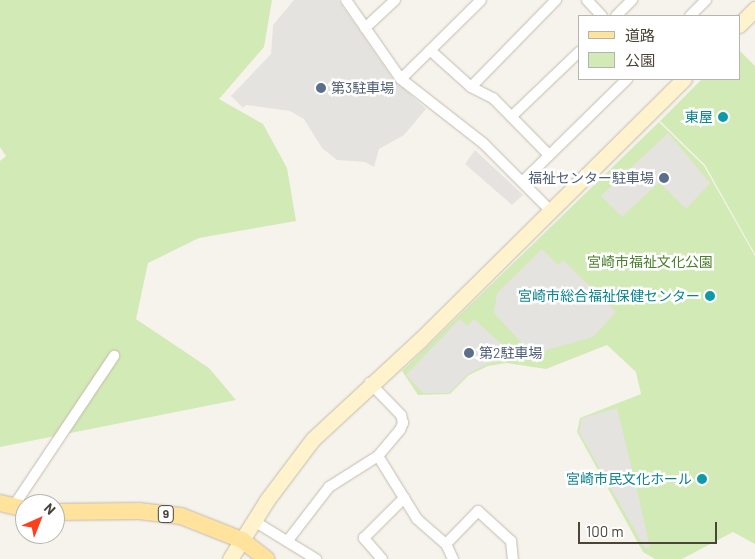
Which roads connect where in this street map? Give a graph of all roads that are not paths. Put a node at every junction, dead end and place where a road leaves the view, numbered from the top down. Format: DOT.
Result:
graph roads {
  1 [pos="346,0"];
  2 [pos="394,0"];
  3 [pos="481,0"];
  4 [pos="556,0"];
  5 [pos="587,0"];
  6 [pos="632,0"];
  7 [pos="706,0"];
  8 [pos="755,9"];
  9 [pos="601,15"];
  10 [pos="617,15"];
  11 [pos="691,15"];
  12 [pos="740,24"];
  13 [pos="365,28"];
  14 [pos="430,51"];
  15 [pos="578,53"];
  16 [pos="401,79"];
  17 [pos="626,80"];
  18 [pos="683,80"];
  19 [pos="471,87"];
  20 [pos="512,116"];
  21 [pos="548,154"];
  22 [pos="523,181"];
  23 [pos="550,210"];
  24 [pos="114,356"];
  25 [pos="370,383"];
  26 [pos="378,456"];
  27 [pos="404,498"];
  28 [pos="13,506"];
  29 [pos="65,512"];
  30 [pos="254,520"];
  31 [pos="289,539"];
  32 [pos="242,540"];
  33 [pos="446,544"];
  34 [pos="230,559"];
  35 [pos="266,559"];
  36 [pos="316,559"];
  37 [pos="382,559"];
  38 [pos="453,559"];
  39 [pos="513,559"];
  1 -- 13 [label="street"];
  2 -- 13 [label="street"];
  3 -- 14 [label="street"];
  4 -- 19 [label="street"];
  5 -- 9 [label="street"];
  6 -- 10 [label="street"];
  7 -- 11 [label="street"];
  8 -- 12 [label="street"];
  13 -- 16 [label="street"];
  14 -- 16 [label="street"];
  14 -- 19 [label="street"];
  15 -- 20 [label="street"];
  16 -- 22 [label="street"];
  17 -- 21 [label="street"];
  18 -- 23 [label="street"];
  19 -- 20 [label="street"];
  20 -- 21 [label="street"];
  21 -- 22 [label="street"];
  22 -- 23 [label="street"];
  23 -- 25 [label="street"];
  24 -- 28 [label="street"];
  25 -- 26 [label="street"];
  25 -- 30 [label="street"];
  26 -- 27 [label="street"];
  26 -- 31 [label="street"];
  27 -- 33 [label="street"];
  27 -- 37 [label="street"];
  29 -- 32 [label="main road, 9"];
  30 -- 31 [label="street"];
  30 -- 32 [label="street"];
  31 -- 36 [label="street"];
  32 -- 34 [label="street"];
  32 -- 35 [label="main road, 9"];
  33 -- 38 [label="street"];
  33 -- 39 [label="street"];
}
